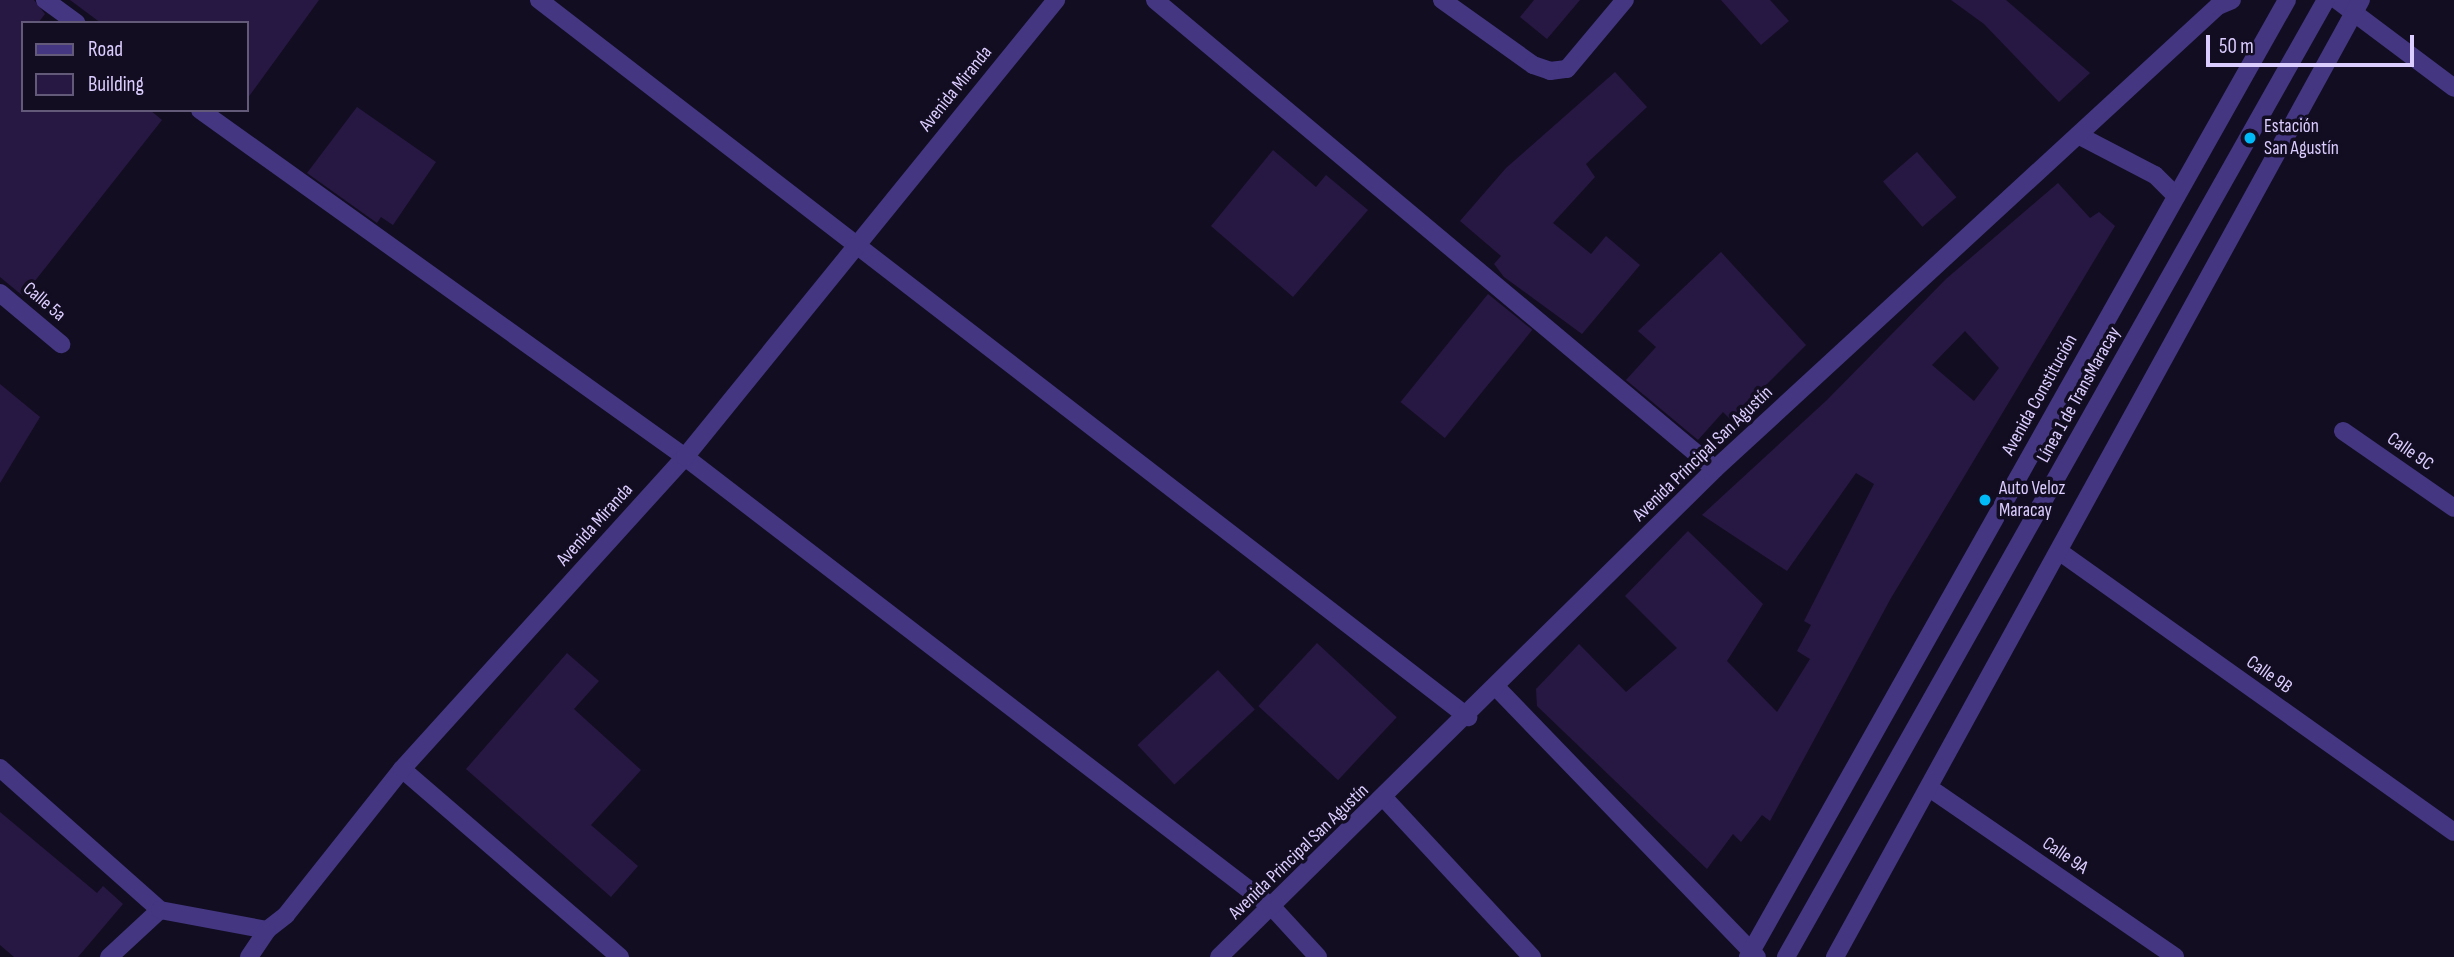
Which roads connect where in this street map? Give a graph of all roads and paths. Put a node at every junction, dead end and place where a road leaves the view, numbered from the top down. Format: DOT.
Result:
graph roads {
  1 [pos="46,0"];
  2 [pos="539,0"];
  3 [pos="1056,0"];
  4 [pos="1155,0"];
  5 [pos="1442,0"];
  6 [pos="1625,0"];
  7 [pos="2287,0"];
  8 [pos="2326,0"];
  9 [pos="2337,0"];
  10 [pos="2219,2"];
  11 [pos="2356,7"];
  12 [pos="74,21"];
  13 [pos="2454,88"];
  14 [pos="203,112"];
  15 [pos="2078,135"];
  16 [pos="2176,196"];
  17 [pos="858,242"];
  18 [pos="0,293"];
  19 [pos="61,344"];
  20 [pos="2343,431"];
  21 [pos="685,457"];
  22 [pos="1715,469"];
  23 [pos="2454,508"];
  24 [pos="2060,552"];
  25 [pos="1497,688"];
  26 [pos="1468,717"];
  27 [pos="0,768"];
  28 [pos="402,769"];
  29 [pos="1931,789"];
  30 [pos="1385,799"];
  31 [pos="2454,832"];
  32 [pos="160,909"];
  33 [pos="1274,909"];
  34 [pos="267,930"];
  35 [pos="1752,955"];
  36 [pos="109,957"];
  37 [pos="249,957"];
  38 [pos="620,957"];
  39 [pos="1219,957"];
  40 [pos="1318,957"];
  41 [pos="1532,957"];
  42 [pos="1786,957"];
  43 [pos="1835,957"];
  44 [pos="2175,957"];
  1 -- 12 [label="street"];
  2 -- 17 [label="street"];
  3 -- 17 [label="street, Avenida Miranda"];
  4 -- 22 [label="street"];
  5 -- 6 [label="street"];
  7 -- 16 [label="street, Avenida Constitución"];
  8 -- 42 [label="street, Línea 1 de TransMaracay"];
  9 -- 11 [label="street"];
  10 -- 15 [label="street, Avenida Principal San Agustín"];
  11 -- 13 [label="street"];
  11 -- 24 [label="street"];
  14 -- 21 [label="street"];
  15 -- 16 [label="street"];
  15 -- 22 [label="street, Avenida Principal San Agustín"];
  16 -- 35 [label="street, Avenida Constitución"];
  17 -- 21 [label="street, Avenida Miranda"];
  17 -- 26 [label="street"];
  18 -- 19 [label="street, Calle 5a"];
  20 -- 23 [label="street, Calle 9C"];
  21 -- 28 [label="street, Avenida Miranda"];
  21 -- 33 [label="street"];
  22 -- 25 [label="street, Avenida Principal San Agustín"];
  24 -- 29 [label="street"];
  24 -- 31 [label="street, Calle 9B"];
  25 -- 26 [label="street, Avenida Principal San Agustín"];
  25 -- 35 [label="street"];
  26 -- 30 [label="street, Avenida Principal San Agustín"];
  27 -- 32 [label="street"];
  28 -- 34 [label="street, Avenida Miranda"];
  28 -- 38 [label="street"];
  29 -- 43 [label="street"];
  29 -- 44 [label="street, Calle 9A"];
  30 -- 33 [label="street, Avenida Principal San Agustín"];
  30 -- 41 [label="street"];
  32 -- 34 [label="street"];
  32 -- 36 [label="street"];
  33 -- 39 [label="street, Avenida Principal San Agustín"];
  33 -- 40 [label="street"];
  34 -- 37 [label="street, Avenida Miranda"];
}
